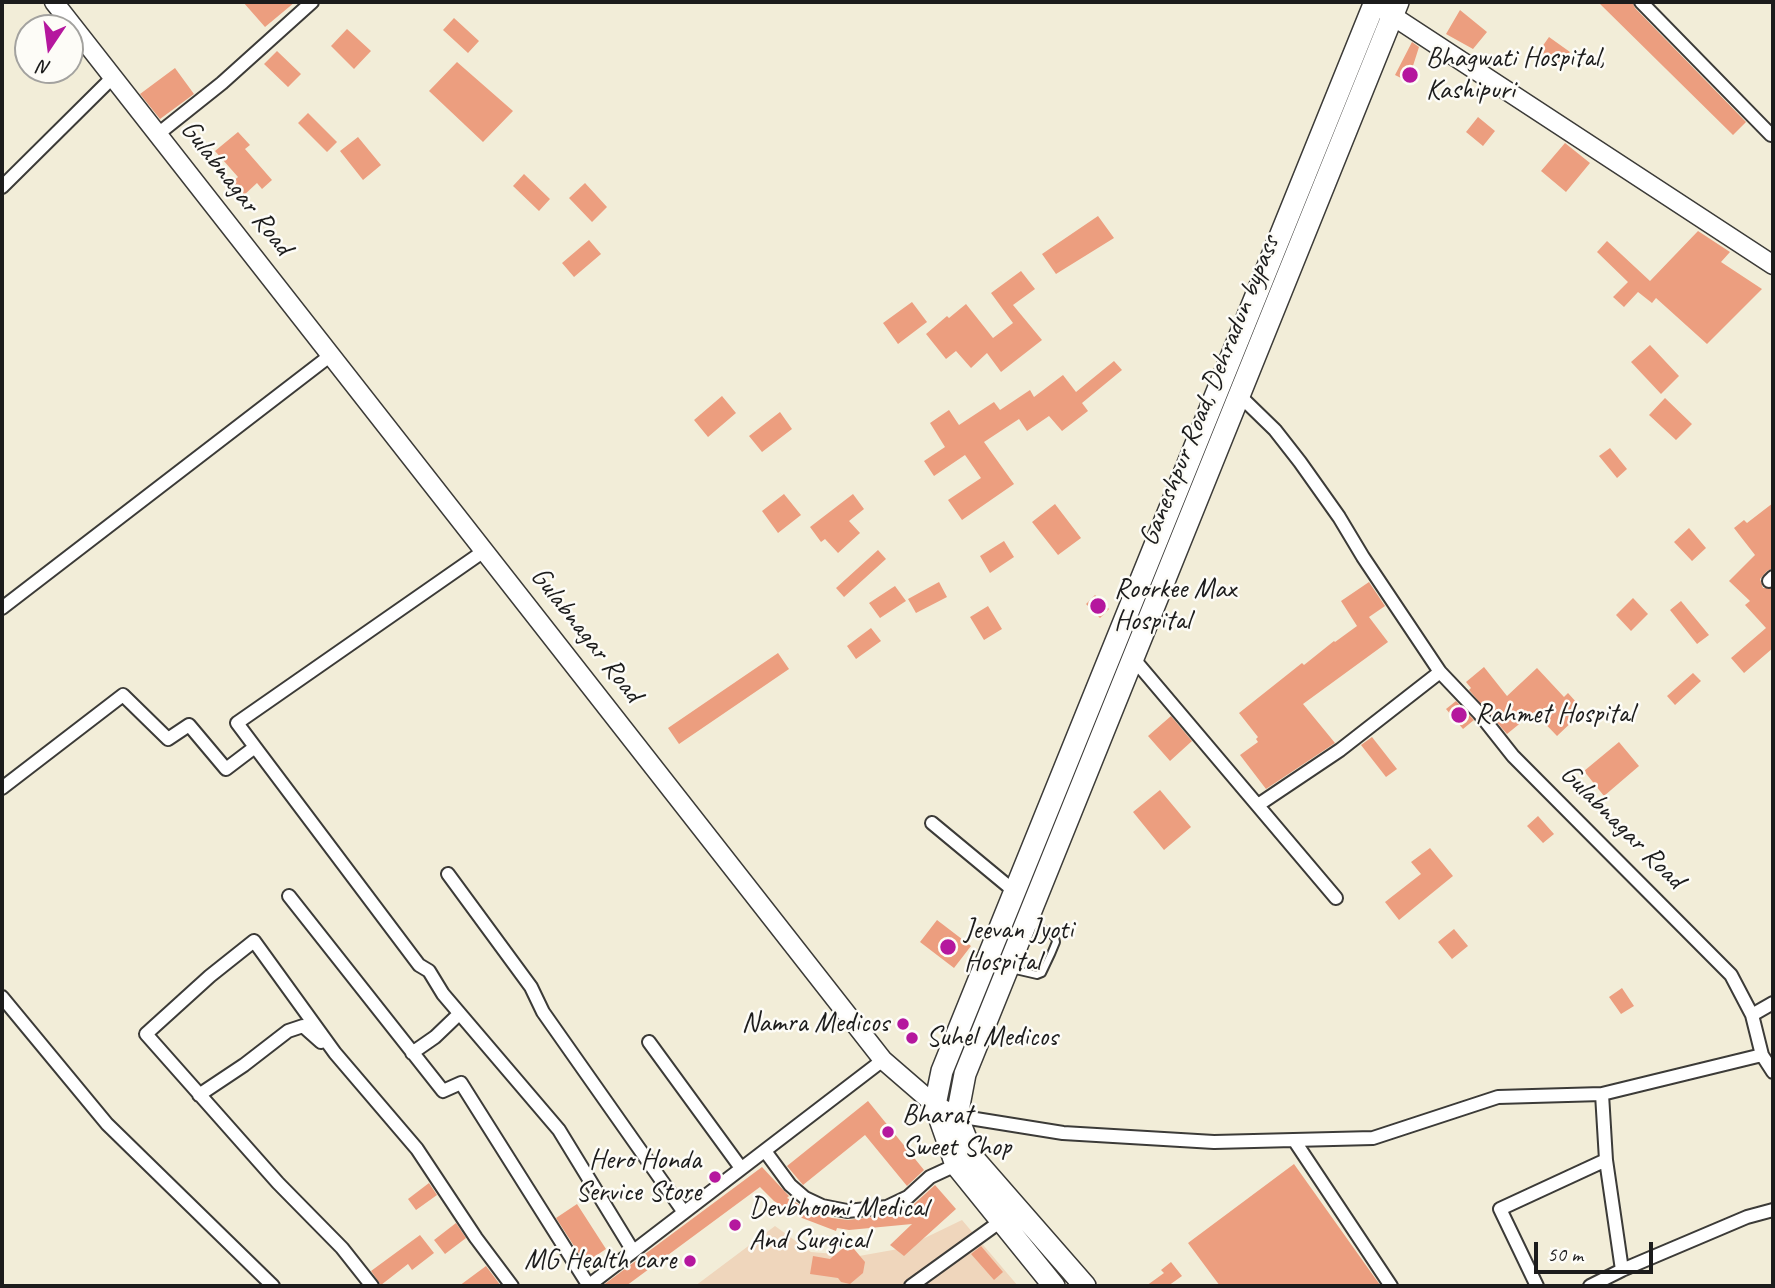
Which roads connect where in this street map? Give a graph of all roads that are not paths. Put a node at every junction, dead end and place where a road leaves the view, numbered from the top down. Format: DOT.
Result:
graph roads {
  1 [pos="54,2"];
  2 [pos="312,2"];
  3 [pos="1642,2"];
  4 [pos="1373,3"];
  5 [pos="1395,9"];
  6 [pos="113,77"];
  7 [pos="158,134"];
  8 [pos="1771,135"];
  9 [pos="2,187"];
  10 [pos="1773,265"];
  11 [pos="331,355"];
  12 [pos="1239,395"];
  13 [pos="484,551"];
  14 [pos="2,608"];
  15 [pos="1132,657"];
  16 [pos="1440,672"];
  17 [pos="256,747"];
  18 [pos="2,788"];
  19 [pos="1258,805"];
  20 [pos="932,822"];
  21 [pos="447,874"];
  22 [pos="1014,891"];
  23 [pos="289,896"];
  24 [pos="1336,898"];
  25 [pos="1027,921"];
  26 [pos="1008,969"];
  27 [pos="2,997"];
  28 [pos="1773,1003"];
  29 [pos="459,1014"];
  30 [pos="1752,1015"];
  31 [pos="649,1042"];
  32 [pos="335,1053"];
  33 [pos="412,1053"];
  34 [pos="1762,1055"];
  35 [pos="883,1060"];
  36 [pos="1773,1072"];
  37 [pos="1602,1094"];
  38 [pos="199,1095"];
  39 [pos="935,1105"];
  40 [pos="957,1116"];
  41 [pos="1294,1140"];
  42 [pos="765,1151"];
  43 [pos="1606,1160"];
  44 [pos="956,1165"];
  45 [pos="741,1168"];
  46 [pos="1773,1210"];
  47 [pos="683,1211"];
  48 [pos="1002,1221"];
  49 [pos="633,1251"];
  50 [pos="1622,1270"];
  51 [pos="366,1284"];
  52 [pos="273,1286"];
  53 [pos="512,1286"];
  54 [pos="589,1286"];
  55 [pos="911,1286"];
  56 [pos="1054,1286"];
  57 [pos="1085,1286"];
  58 [pos="1391,1286"];
  59 [pos="1537,1286"];
  60 [pos="1590,1286"];
  1 -- 6 [label="main road, Gulabnagar Road"];
  2 -- 7 [label="street"];
  3 -- 8 [label="street"];
  4 -- 5 [label="main road"];
  4 -- 22 [label="main road"];
  5 -- 10 [label="main road"];
  5 -- 12 [label="main road, Ganeshpur Road, Dehradun bypass"];
  6 -- 7 [label="main road, Gulabnagar Road"];
  6 -- 9 [label="street"];
  7 -- 11 [label="main road, Gulabnagar Road"];
  11 -- 13 [label="main road, Gulabnagar Road"];
  11 -- 14 [label="street"];
  12 -- 15 [label="main road, Ganeshpur Road, Dehradun bypass"];
  12 -- 16 [label="street, Gulabnagar Road"];
  13 -- 17 [label="street"];
  13 -- 35 [label="main road, Gulabnagar Road"];
  15 -- 19 [label="street"];
  15 -- 25 [label="main road, Ganeshpur Road, Dehradun bypass"];
  16 -- 19 [label="street"];
  16 -- 30 [label="street, Gulabnagar Road"];
  17 -- 18 [label="street"];
  17 -- 29 [label="street"];
  19 -- 24 [label="street"];
  20 -- 22 [label="street"];
  21 -- 47 [label="street"];
  22 -- 39 [label="main road"];
  23 -- 33 [label="street"];
  25 -- 26 [label="main road, Ganeshpur Road, Dehradun bypass"];
  25 -- 26 [label="lane"];
  26 -- 40 [label="main road, Ganeshpur Road, Dehradun bypass"];
  27 -- 52 [label="street"];
  28 -- 30 [label="street"];
  29 -- 33 [label="street"];
  29 -- 49 [label="street"];
  30 -- 34 [label="street, Gulabnagar Road"];
  31 -- 45 [label="street"];
  32 -- 38 [label="street"];
  32 -- 38 [label="street"];
  32 -- 53 [label="street"];
  33 -- 54 [label="street"];
  34 -- 36 [label="street, Gulabnagar Road"];
  34 -- 37 [label="street"];
  35 -- 39 [label="main road, Gulabnagar Road"];
  35 -- 42 [label="street"];
  37 -- 41 [label="street"];
  37 -- 43 [label="street"];
  38 -- 51 [label="street"];
  39 -- 40 [label="main road, Gulabnagar Road"];
  39 -- 44 [label="main road"];
  40 -- 41 [label="street"];
  40 -- 57 [label="main road"];
  41 -- 58 [label="street"];
  42 -- 44 [label="street"];
  42 -- 45 [label="street"];
  43 -- 50 [label="street"];
  43 -- 59 [label="street"];
  44 -- 48 [label="main road"];
  45 -- 47 [label="street"];
  46 -- 50 [label="street"];
  47 -- 49 [label="street"];
  48 -- 55 [label="street"];
  48 -- 56 [label="main road"];
  49 -- 54 [label="street"];
  50 -- 60 [label="street"];
}
